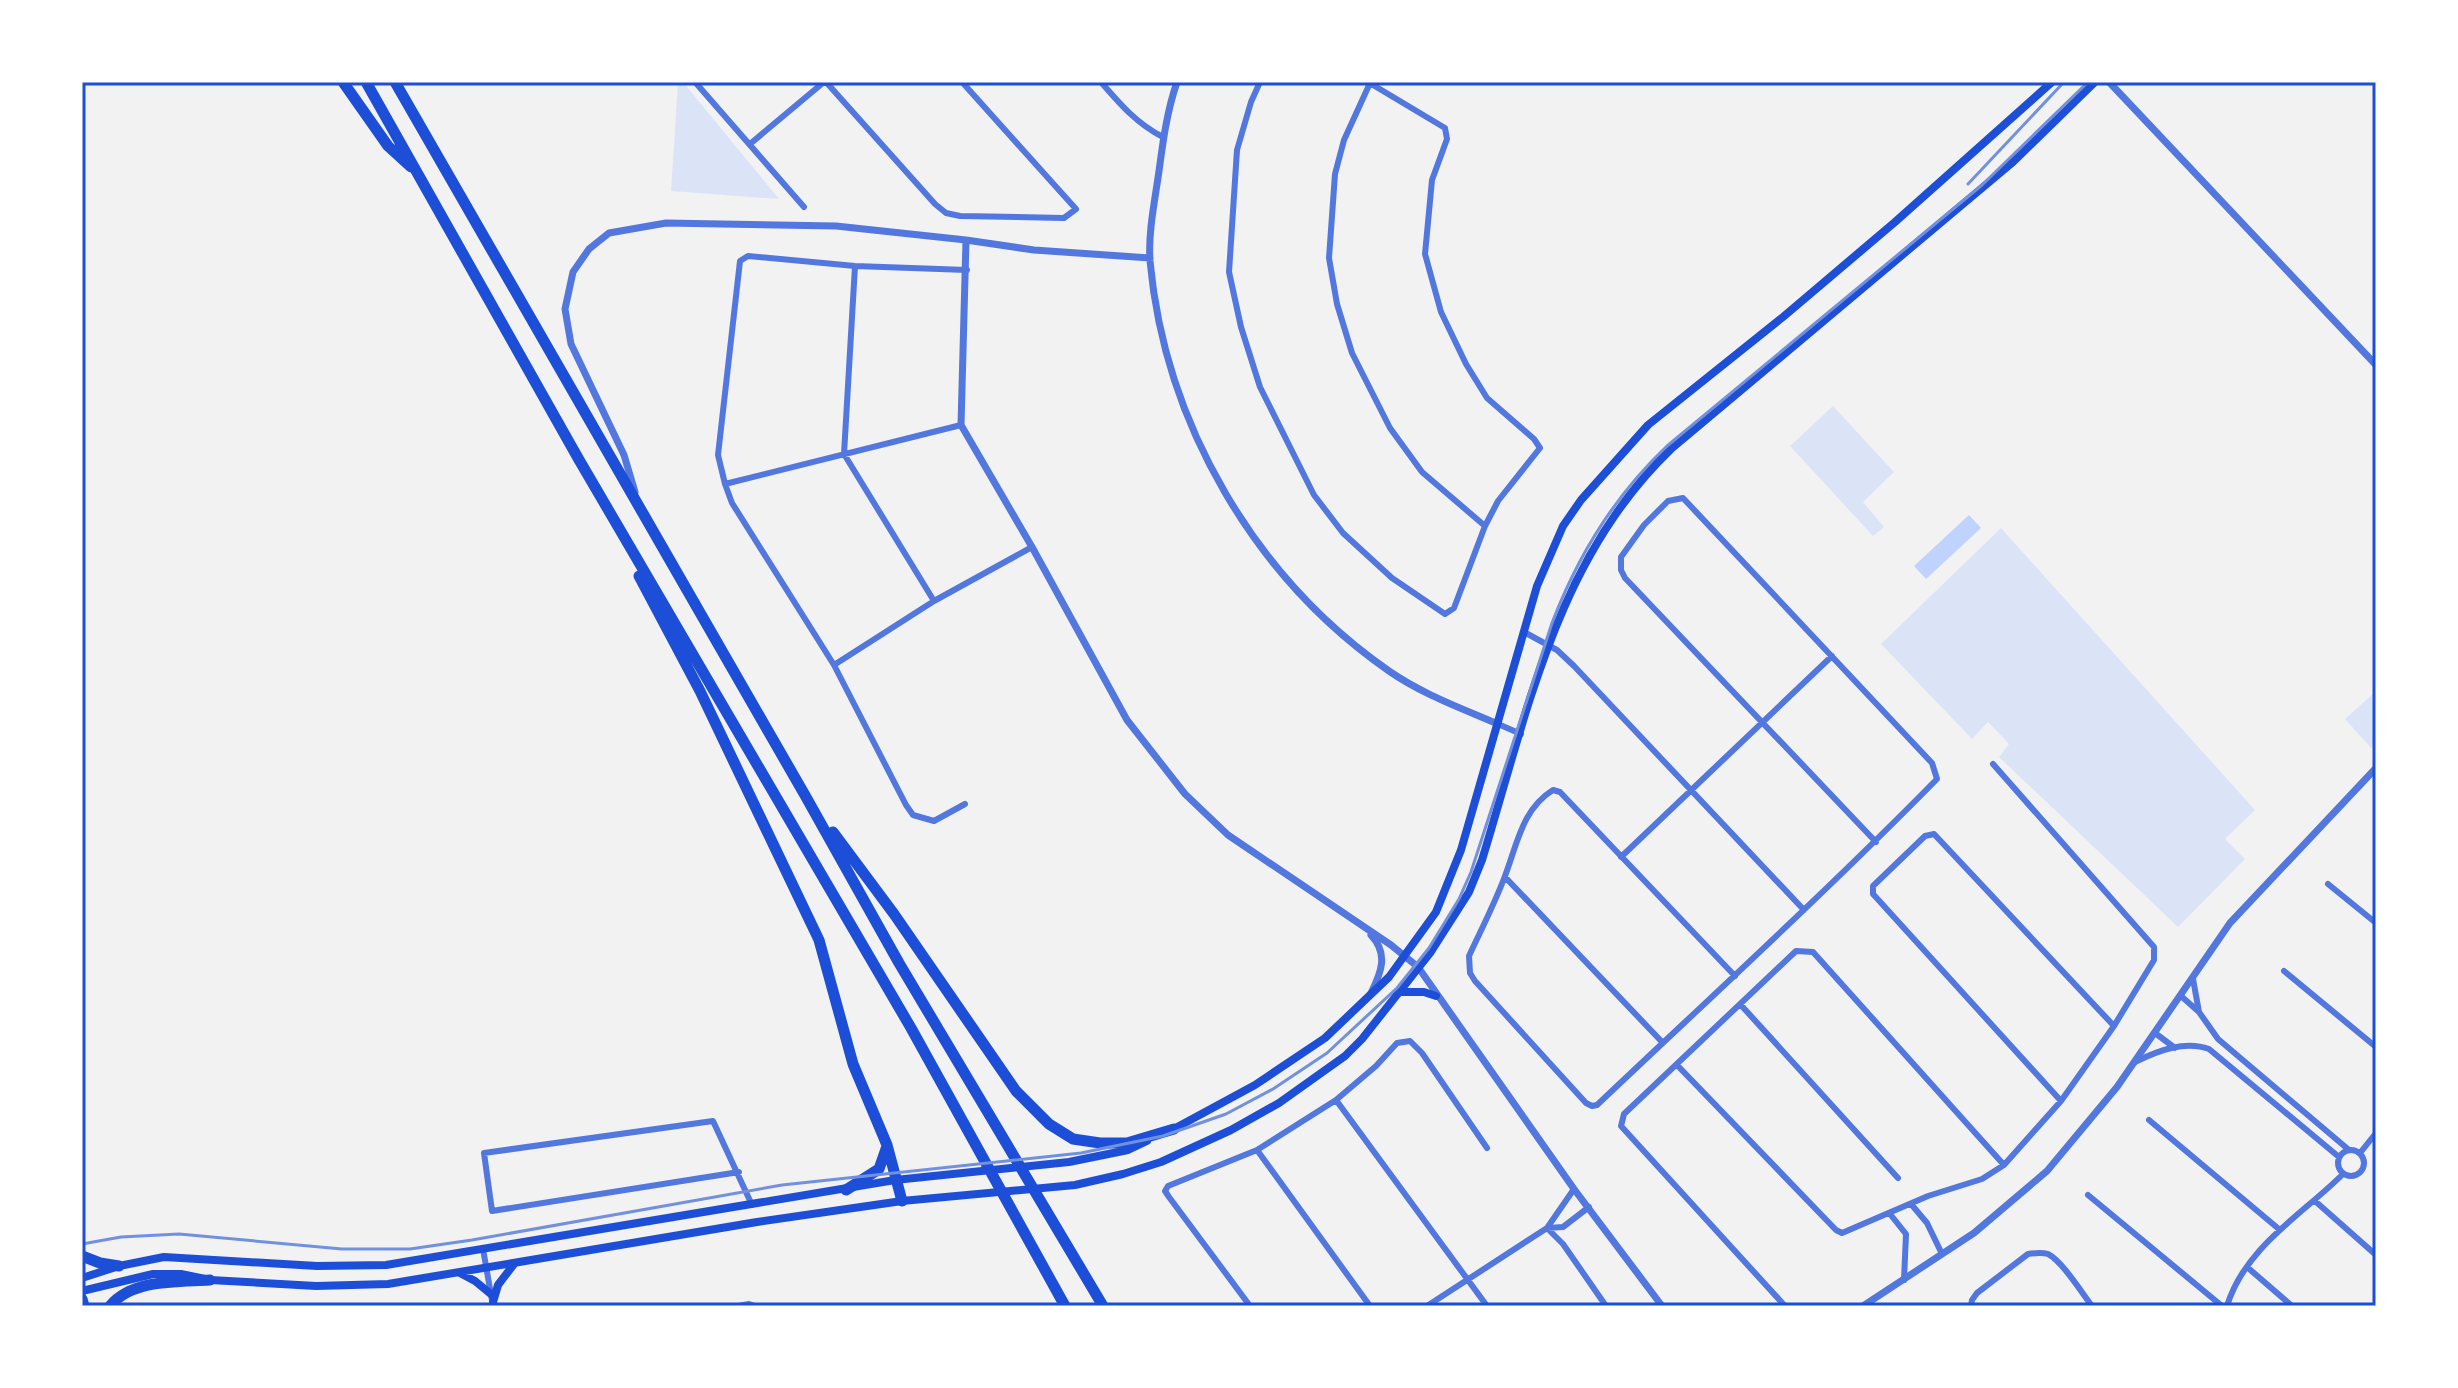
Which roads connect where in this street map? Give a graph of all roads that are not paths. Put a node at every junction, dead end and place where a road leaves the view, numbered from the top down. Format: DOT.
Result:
graph roads {
  1 [pos="343,82"];
  2 [pos="366,82"];
  3 [pos="395,82"];
  4 [pos="695,82"];
  5 [pos="825,82"];
  6 [pos="962,82"];
  7 [pos="1101,82"];
  8 [pos="1177,82"];
  9 [pos="1260,82"];
  10 [pos="2052,82"];
  11 [pos="2095,82"];
  12 [pos="2109,82"];
  13 [pos="1369,83"];
  14 [pos="1163,137"];
  15 [pos="750,144"];
  16 [pos="420,176"];
  17 [pos="804,207"];
  18 [pos="966,240"];
  19 [pos="1150,258"];
  20 [pos="855,266"];
  21 [pos="967,270"];
  22 [pos="2376,365"];
  23 [pos="961,425"];
  24 [pos="844,454"];
  25 [pos="578,458"];
  26 [pos="725,484"];
  27 [pos="642,513"];
  28 [pos="1485,526"];
  29 [pos="1032,547"];
  30 [pos="934,601"];
  31 [pos="1524,632"];
  32 [pos="1548,645"];
  33 [pos="1832,656"];
  34 [pos="834,665"];
  35 [pos="1763,721"];
  36 [pos="1498,724"];
  37 [pos="1521,734"];
  38 [pos="1993,764"];
  39 [pos="2376,768"];
  40 [pos="1691,790"];
  41 [pos="806,797"];
  42 [pos="965,804"];
  43 [pos="1876,842"];
  44 [pos="1621,857"];
  45 [pos="1505,877"];
  46 [pos="2328,884"];
  47 [pos="1804,910"];
  48 [pos="2376,923"];
  49 [pos="1364,928"];
  50 [pos="1405,957"];
  51 [pos="1418,967"];
  52 [pos="2284,971"];
  53 [pos="1735,976"];
  54 [pos="2193,979"];
  55 [pos="1400,992"];
  56 [pos="1436,996"];
  57 [pos="2181,996"];
  58 [pos="1367,1000"];
  59 [pos="1740,1004"];
  60 [pos="2199,1012"];
  61 [pos="2114,1026"];
  62 [pos="2155,1033"];
  63 [pos="2218,1039"];
  64 [pos="1663,1043"];
  65 [pos="2376,1047"];
  66 [pos="2175,1048"];
  67 [pos="2209,1049"];
  68 [pos="2135,1062"];
  69 [pos="1677,1065"];
  70 [pos="2258,1074"];
  71 [pos="2251,1084"];
  72 [pos="1336,1100"];
  73 [pos="2061,1101"];
  74 [pos="2304,1112"];
  75 [pos="2149,1120"];
  76 [pos="2296,1122"];
  77 [pos="1174,1129"];
  78 [pos="2376,1133"];
  79 [pos="887,1145"];
  80 [pos="1487,1148"];
  81 [pos="1257,1150"];
  82 [pos="2349,1150"];
  83 [pos="2360,1153"];
  84 [pos="2339,1157"];
  85 [pos="2004,1165"];
  86 [pos="739,1172"];
  87 [pos="2343,1174"];
  88 [pos="1898,1178"];
  89 [pos="895,1180"];
  90 [pos="1574,1189"];
  91 [pos="846,1190"];
  92 [pos="2088,1195"];
  93 [pos="902,1201"];
  94 [pos="2315,1201"];
  95 [pos="1911,1204"];
  96 [pos="752,1205"];
  97 [pos="1589,1207"];
  98 [pos="1890,1214"];
  99 [pos="1547,1228"];
  100 [pos="2280,1230"];
  101 [pos="483,1249"];
  102 [pos="1942,1254"];
  103 [pos="2376,1255"];
  104 [pos="82,1256"];
  105 [pos="515,1264"];
  106 [pos="119,1266"];
  107 [pos="317,1266"];
  108 [pos="487,1267"];
  109 [pos="2247,1267"];
  110 [pos="459,1273"];
  111 [pos="82,1278"];
  112 [pos="1468,1279"];
  113 [pos="210,1280"];
  114 [pos="1904,1280"];
  115 [pos="316,1286"];
  116 [pos="82,1291"];
  117 [pos="82,1299"];
  118 [pos="492,1301"];
  119 [pos="1971,1303"];
  120 [pos="84,1306"];
  121 [pos="110,1306"];
  122 [pos="738,1306"];
  123 [pos="755,1306"];
  124 [pos="1065,1306"];
  125 [pos="1103,1306"];
  126 [pos="1250,1306"];
  127 [pos="1370,1306"];
  128 [pos="1427,1306"];
  129 [pos="1487,1306"];
  130 [pos="1606,1306"];
  131 [pos="1662,1306"];
  132 [pos="1785,1306"];
  133 [pos="1863,1306"];
  134 [pos="2092,1306"];
  135 [pos="2225,1306"];
  136 [pos="2292,1306"];
  1 -- 16 [label="highway"];
  2 -- 16 [label="highway"];
  3 -- 27 [label="highway"];
  4 -- 15 [label="street"];
  5 -- 6 [label="street"];
  5 -- 15 [label="street"];
  7 -- 14 [label="street"];
  8 -- 14 [label="street"];
  9 -- 28 [label="street"];
  10 -- 31 [label="main road"];
  11 -- 32 [label="main road"];
  12 -- 22 [label="street"];
  13 -- 28 [label="street"];
  13 -- 28 [label="street"];
  14 -- 19 [label="street"];
  15 -- 17 [label="street"];
  16 -- 25 [label="highway"];
  18 -- 19 [label="street"];
  18 -- 21 [label="street"];
  18 -- 27 [label="street"];
  19 -- 36 [label="street"];
  20 -- 21 [label="street"];
  20 -- 24 [label="street"];
  20 -- 26 [label="street"];
  21 -- 23 [label="street"];
  23 -- 24 [label="street"];
  23 -- 29 [label="street"];
  24 -- 26 [label="street"];
  24 -- 30 [label="street"];
  25 -- 79 [label="highway"];
  25 -- 124 [label="highway"];
  26 -- 34 [label="street"];
  27 -- 41 [label="highway"];
  29 -- 30 [label="street"];
  29 -- 49 [label="street"];
  30 -- 34 [label="street"];
  31 -- 32 [label="street"];
  31 -- 36 [label="main road"];
  32 -- 37 [label="main road"];
  32 -- 40 [label="street"];
  33 -- 35 [label="street"];
  33 -- 35 [label="street"];
  33 -- 43 [label="street"];
  34 -- 42 [label="street"];
  35 -- 40 [label="street"];
  35 -- 43 [label="street"];
  36 -- 37 [label="street"];
  36 -- 50 [label="main road"];
  37 -- 51 [label="main road"];
  38 -- 61 [label="street"];
  39 -- 54 [label="street"];
  40 -- 44 [label="street"];
  40 -- 47 [label="street"];
  41 -- 77 [label="highway"];
  41 -- 125 [label="highway"];
  43 -- 47 [label="street"];
  44 -- 45 [label="street"];
  44 -- 53 [label="street"];
  45 -- 64 [label="street"];
  45 -- 64 [label="street"];
  46 -- 48 [label="street"];
  47 -- 53 [label="street"];
  49 -- 50 [label="street"];
  49 -- 58 [label="street"];
  50 -- 51 [label="street"];
  50 -- 58 [label="main road"];
  51 -- 55 [label="main road"];
  51 -- 56 [label="street"];
  52 -- 65 [label="street"];
  53 -- 64 [label="street"];
  54 -- 57 [label="street"];
  54 -- 60 [label="street"];
  55 -- 56 [label="main road"];
  55 -- 93 [label="main road"];
  56 -- 90 [label="street"];
  57 -- 60 [label="street"];
  57 -- 62 [label="street"];
  58 -- 77 [label="main road"];
  59 -- 69 [label="street"];
  59 -- 85 [label="street"];
  59 -- 88 [label="street"];
  60 -- 63 [label="street"];
  61 -- 73 [label="street"];
  61 -- 73 [label="street"];
  62 -- 66 [label="street"];
  62 -- 68 [label="street"];
  63 -- 67 [label="street"];
  63 -- 70 [label="street"];
  66 -- 67 [label="street"];
  66 -- 68 [label="street"];
  67 -- 71 [label="street"];
  68 -- 102 [label="street"];
  69 -- 98 [label="street"];
  69 -- 132 [label="street"];
  70 -- 71 [label="street"];
  70 -- 74 [label="street"];
  71 -- 76 [label="street"];
  72 -- 80 [label="street"];
  72 -- 81 [label="street"];
  72 -- 112 [label="street"];
  73 -- 85 [label="street"];
  74 -- 76 [label="street"];
  74 -- 82 [label="street"];
  75 -- 100 [label="street"];
  76 -- 84 [label="street"];
  77 -- 89 [label="main road"];
  78 -- 83 [label="street"];
  79 -- 89 [label="highway"];
  79 -- 91 [label="highway"];
  81 -- 126 [label="street"];
  81 -- 127 [label="street"];
  82 -- 83 [label="street"];
  82 -- 84 [label="street"];
  83 -- 87 [label="street"];
  84 -- 87 [label="street"];
  85 -- 95 [label="street"];
  86 -- 86 [label="street"];
  86 -- 96 [label="street"];
  87 -- 94 [label="street"];
  89 -- 91 [label="main road"];
  89 -- 93 [label="highway"];
  90 -- 97 [label="street"];
  90 -- 99 [label="street"];
  91 -- 96 [label="main road"];
  92 -- 135 [label="street"];
  93 -- 105 [label="main road"];
  94 -- 100 [label="street"];
  94 -- 103 [label="street"];
  95 -- 98 [label="street"];
  95 -- 102 [label="street"];
  96 -- 101 [label="main road"];
  97 -- 99 [label="street"];
  97 -- 131 [label="street"];
  98 -- 114 [label="street"];
  99 -- 112 [label="street"];
  99 -- 130 [label="street"];
  100 -- 109 [label="street"];
  101 -- 107 [label="main road"];
  101 -- 108 [label="street"];
  102 -- 114 [label="street"];
  104 -- 106 [label="highway"];
  105 -- 108 [label="main road"];
  105 -- 118 [label="main road"];
  106 -- 107 [label="main road"];
  106 -- 111 [label="main road"];
  107 -- 115 [label="main road"];
  108 -- 110 [label="main road"];
  108 -- 118 [label="street"];
  109 -- 135 [label="street"];
  109 -- 136 [label="street"];
  110 -- 115 [label="main road"];
  110 -- 118 [label="main road"];
  112 -- 128 [label="street"];
  112 -- 129 [label="street"];
  113 -- 115 [label="main road"];
  113 -- 116 [label="main road"];
  113 -- 121 [label="highway"];
  114 -- 133 [label="street"];
  117 -- 120 [label="highway"];
  119 -- 134 [label="street"];
  122 -- 123 [label="street"];
}
